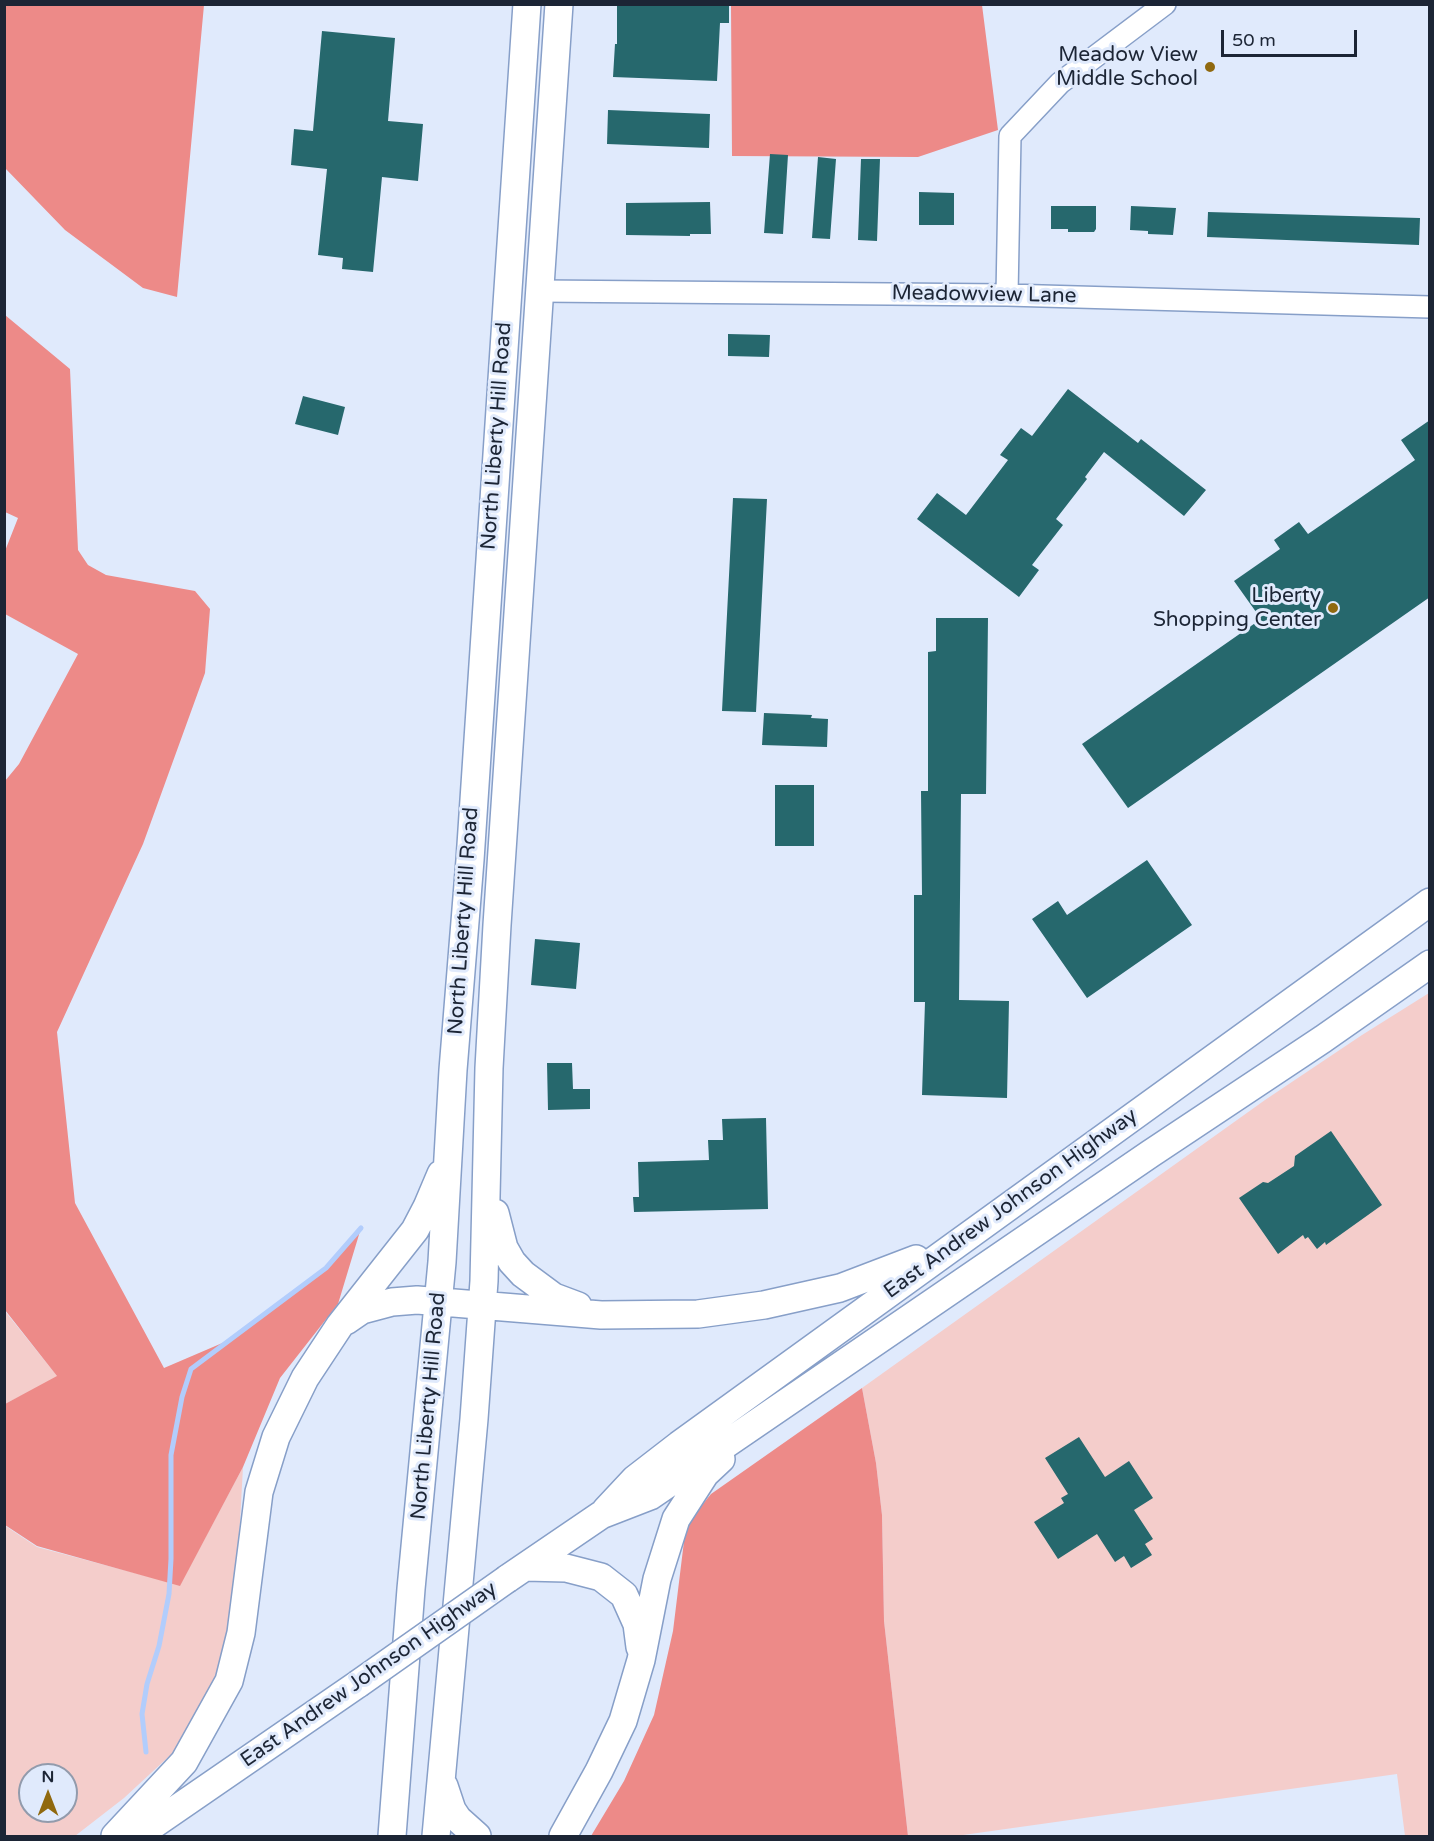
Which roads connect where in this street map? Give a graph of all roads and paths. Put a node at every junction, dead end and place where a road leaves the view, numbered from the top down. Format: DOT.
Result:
graph roads {
  1 [pos="527,4"];
  2 [pos="559,4"];
  3 [pos="1166,4"];
  4 [pos="507,291"];
  5 [pos="539,291"];
  6 [pos="1006,295"];
  7 [pos="1430,307"];
  8 [pos="1430,902"];
  9 [pos="1430,964"];
  10 [pos="1126,1120"];
  11 [pos="1150,1154"];
  12 [pos="448,1156"];
  13 [pos="488,1172"];
  14 [pos="971,1232"];
  15 [pos="439,1301"];
  16 [pos="482,1305"];
  17 [pos="601,1315"];
  18 [pos="340,1325"];
  19 [pos="761,1420"];
  20 [pos="601,1515"];
  21 [pos="516,1573"];
  22 [pos="641,1660"];
  23 [pos="442,1775"];
  24 [pos="561,1834"];
  25 [pos="114,1836"];
  26 [pos="137,1836"];
  27 [pos="392,1836"];
  28 [pos="436,1836"];
  29 [pos="477,1836"];
  1 -- 4 [label="main road, North Liberty Hill Road"];
  2 -- 5 [label="main road, North Liberty Hill Road"];
  3 -- 6 [label="street"];
  4 -- 5 [label="main road"];
  4 -- 12 [label="main road, North Liberty Hill Road"];
  5 -- 6 [label="street, Meadowview Lane"];
  5 -- 13 [label="main road, North Liberty Hill Road"];
  6 -- 7 [label="street, Meadowview Lane"];
  8 -- 10 [label="main road, East Andrew Johnson Highway"];
  9 -- 11 [label="main road, East Andrew Johnson Highway"];
  10 -- 11 [label="main road"];
  10 -- 14 [label="main road, East Andrew Johnson Highway"];
  11 -- 19 [label="main road, East Andrew Johnson Highway"];
  12 -- 15 [label="main road, North Liberty Hill Road"];
  12 -- 18 [label="main road"];
  13 -- 16 [label="main road, North Liberty Hill Road"];
  13 -- 17 [label="main road"];
  14 -- 17 [label="main road"];
  14 -- 20 [label="main road, East Andrew Johnson Highway"];
  15 -- 16 [label="main road"];
  15 -- 18 [label="main road"];
  15 -- 27 [label="main road, North Liberty Hill Road"];
  16 -- 17 [label="main road"];
  16 -- 23 [label="main road, North Liberty Hill Road"];
  18 -- 25 [label="main road"];
  19 -- 20 [label="main road, East Andrew Johnson Highway"];
  19 -- 22 [label="main road"];
  20 -- 21 [label="main road, East Andrew Johnson Highway"];
  21 -- 22 [label="main road"];
  21 -- 26 [label="main road, East Andrew Johnson Highway, bridge"];
  22 -- 24 [label="main road"];
  23 -- 28 [label="main road, North Liberty Hill Road"];
  23 -- 29 [label="main road"];
}
